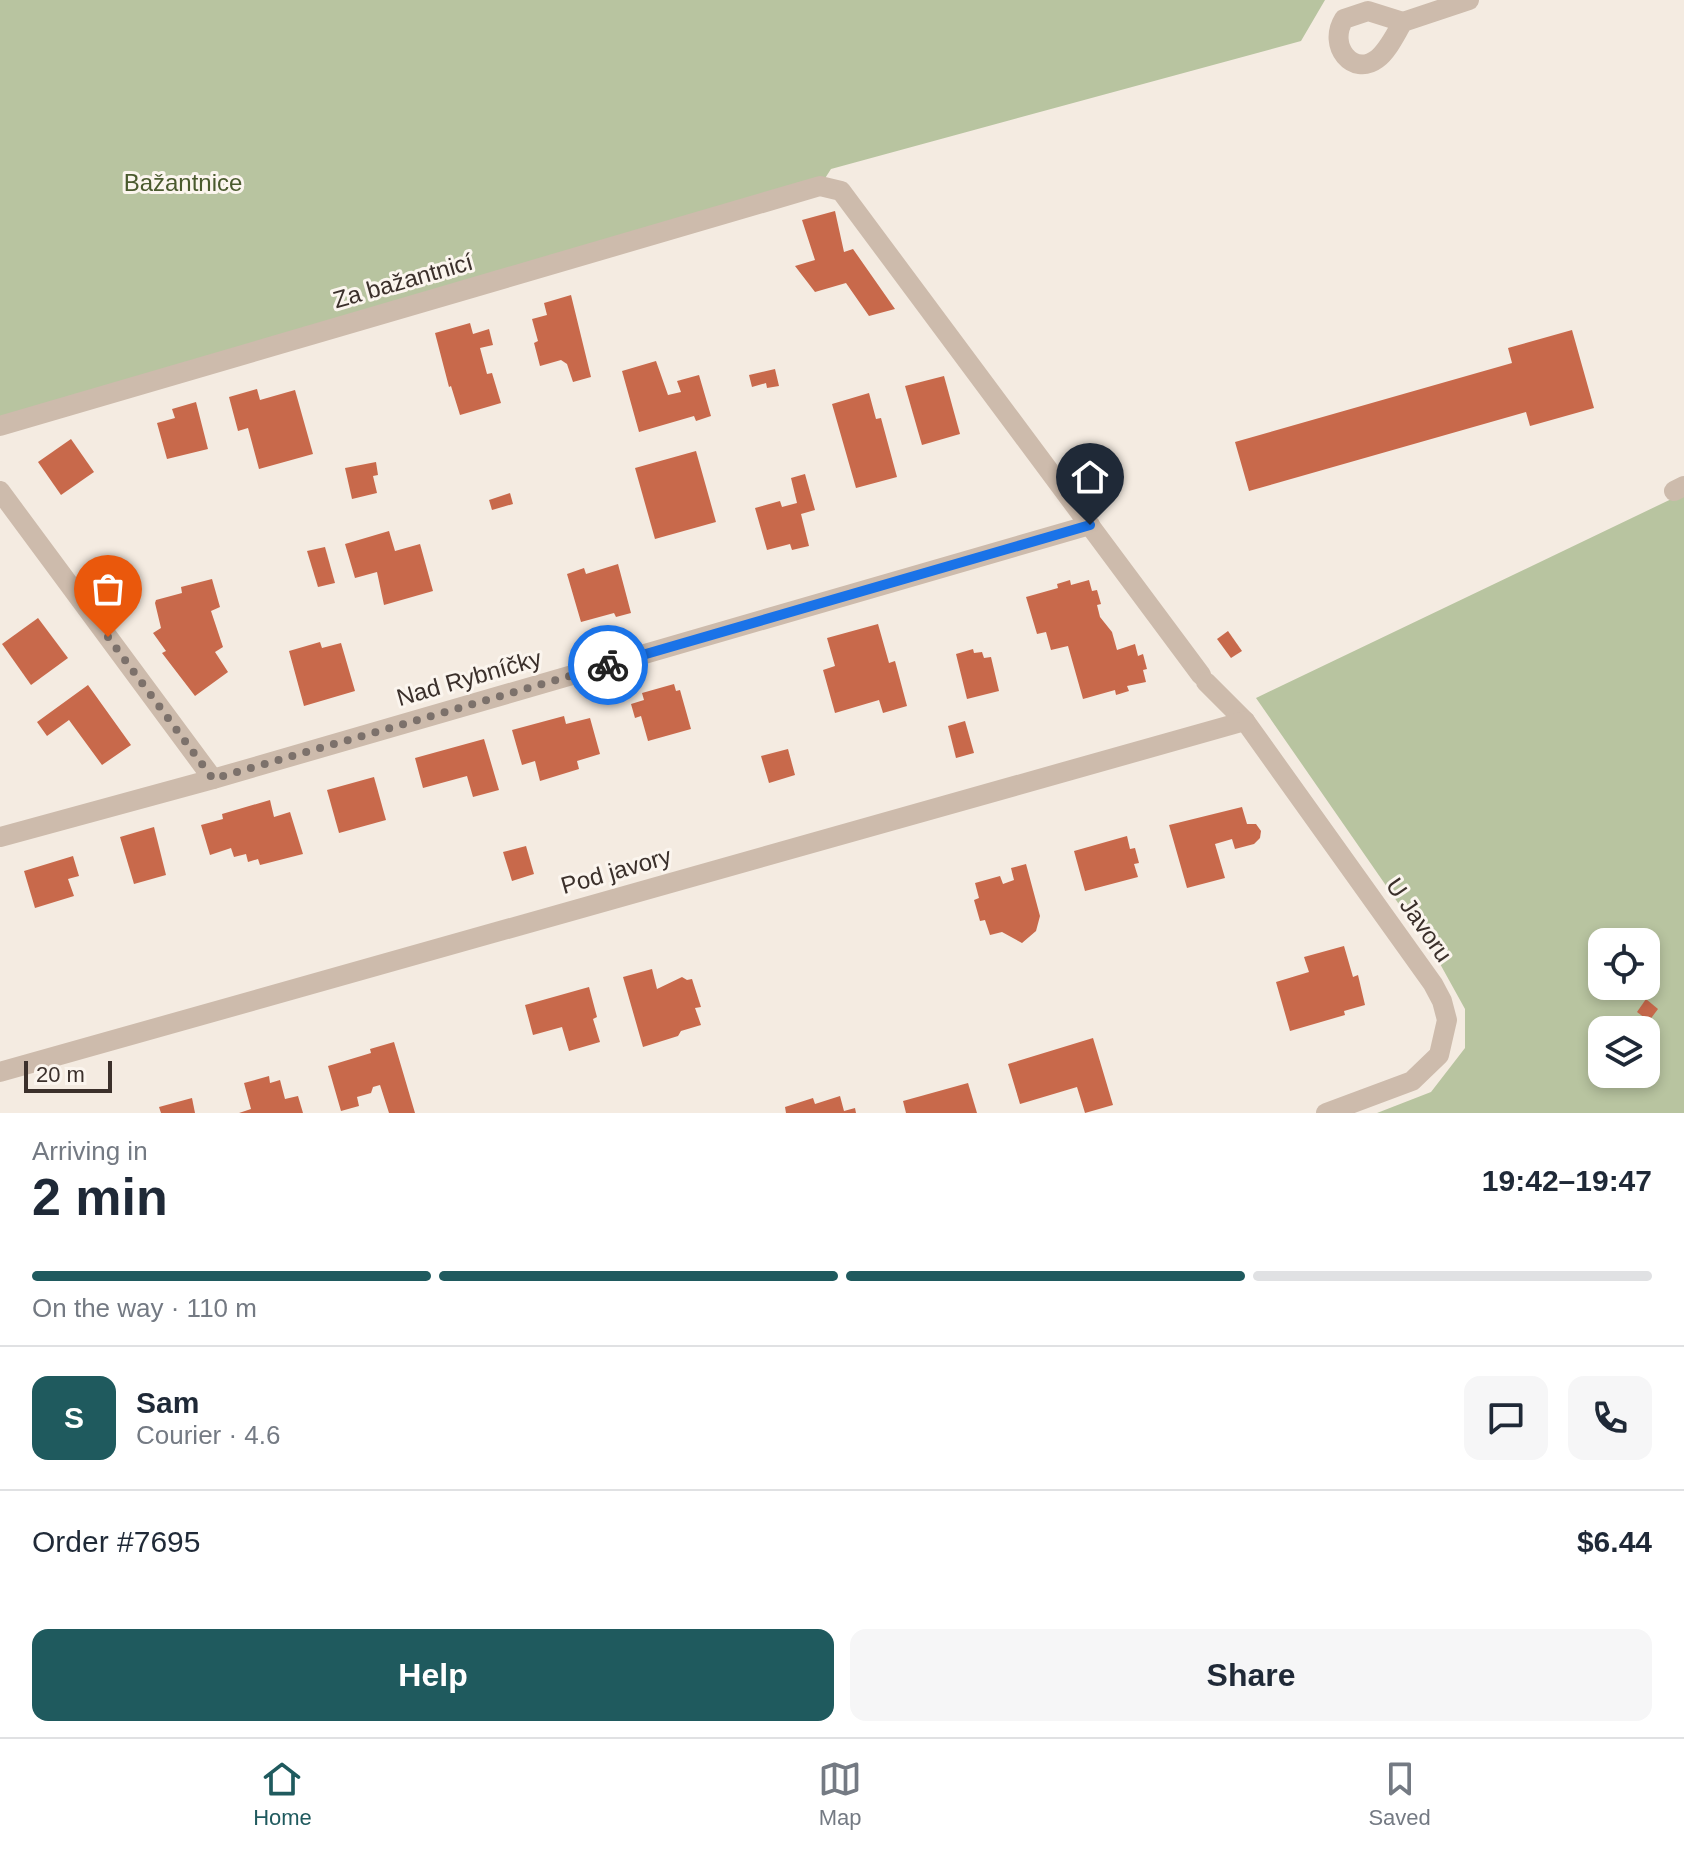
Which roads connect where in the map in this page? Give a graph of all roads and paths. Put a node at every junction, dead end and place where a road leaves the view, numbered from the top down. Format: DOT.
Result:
graph roads {
  1 [pos="1469,0"];
  2 [pos="1403,22"];
  3 [pos="820,186"];
  4 [pos="0,426"];
  5 [pos="0,491"];
  6 [pos="1090,525"];
  7 [pos="1245,721"];
  8 [pos="213,779"];
  9 [pos="0,837"];
  10 [pos="0,1072"];
  11 [pos="1326,1113"];
  1 -- 2 [label="street"];
  3 -- 4 [label="street, Za bažantnicí"];
  3 -- 6 [label="street, U Javoru"];
  5 -- 8 [label="street"];
  6 -- 7 [label="street, U Javoru"];
  6 -- 8 [label="street, Nad Rybníčky"];
  7 -- 10 [label="street, Pod javory"];
  7 -- 11 [label="street, U Javoru"];
  8 -- 9 [label="street, Nad Rybníčky"];
}
